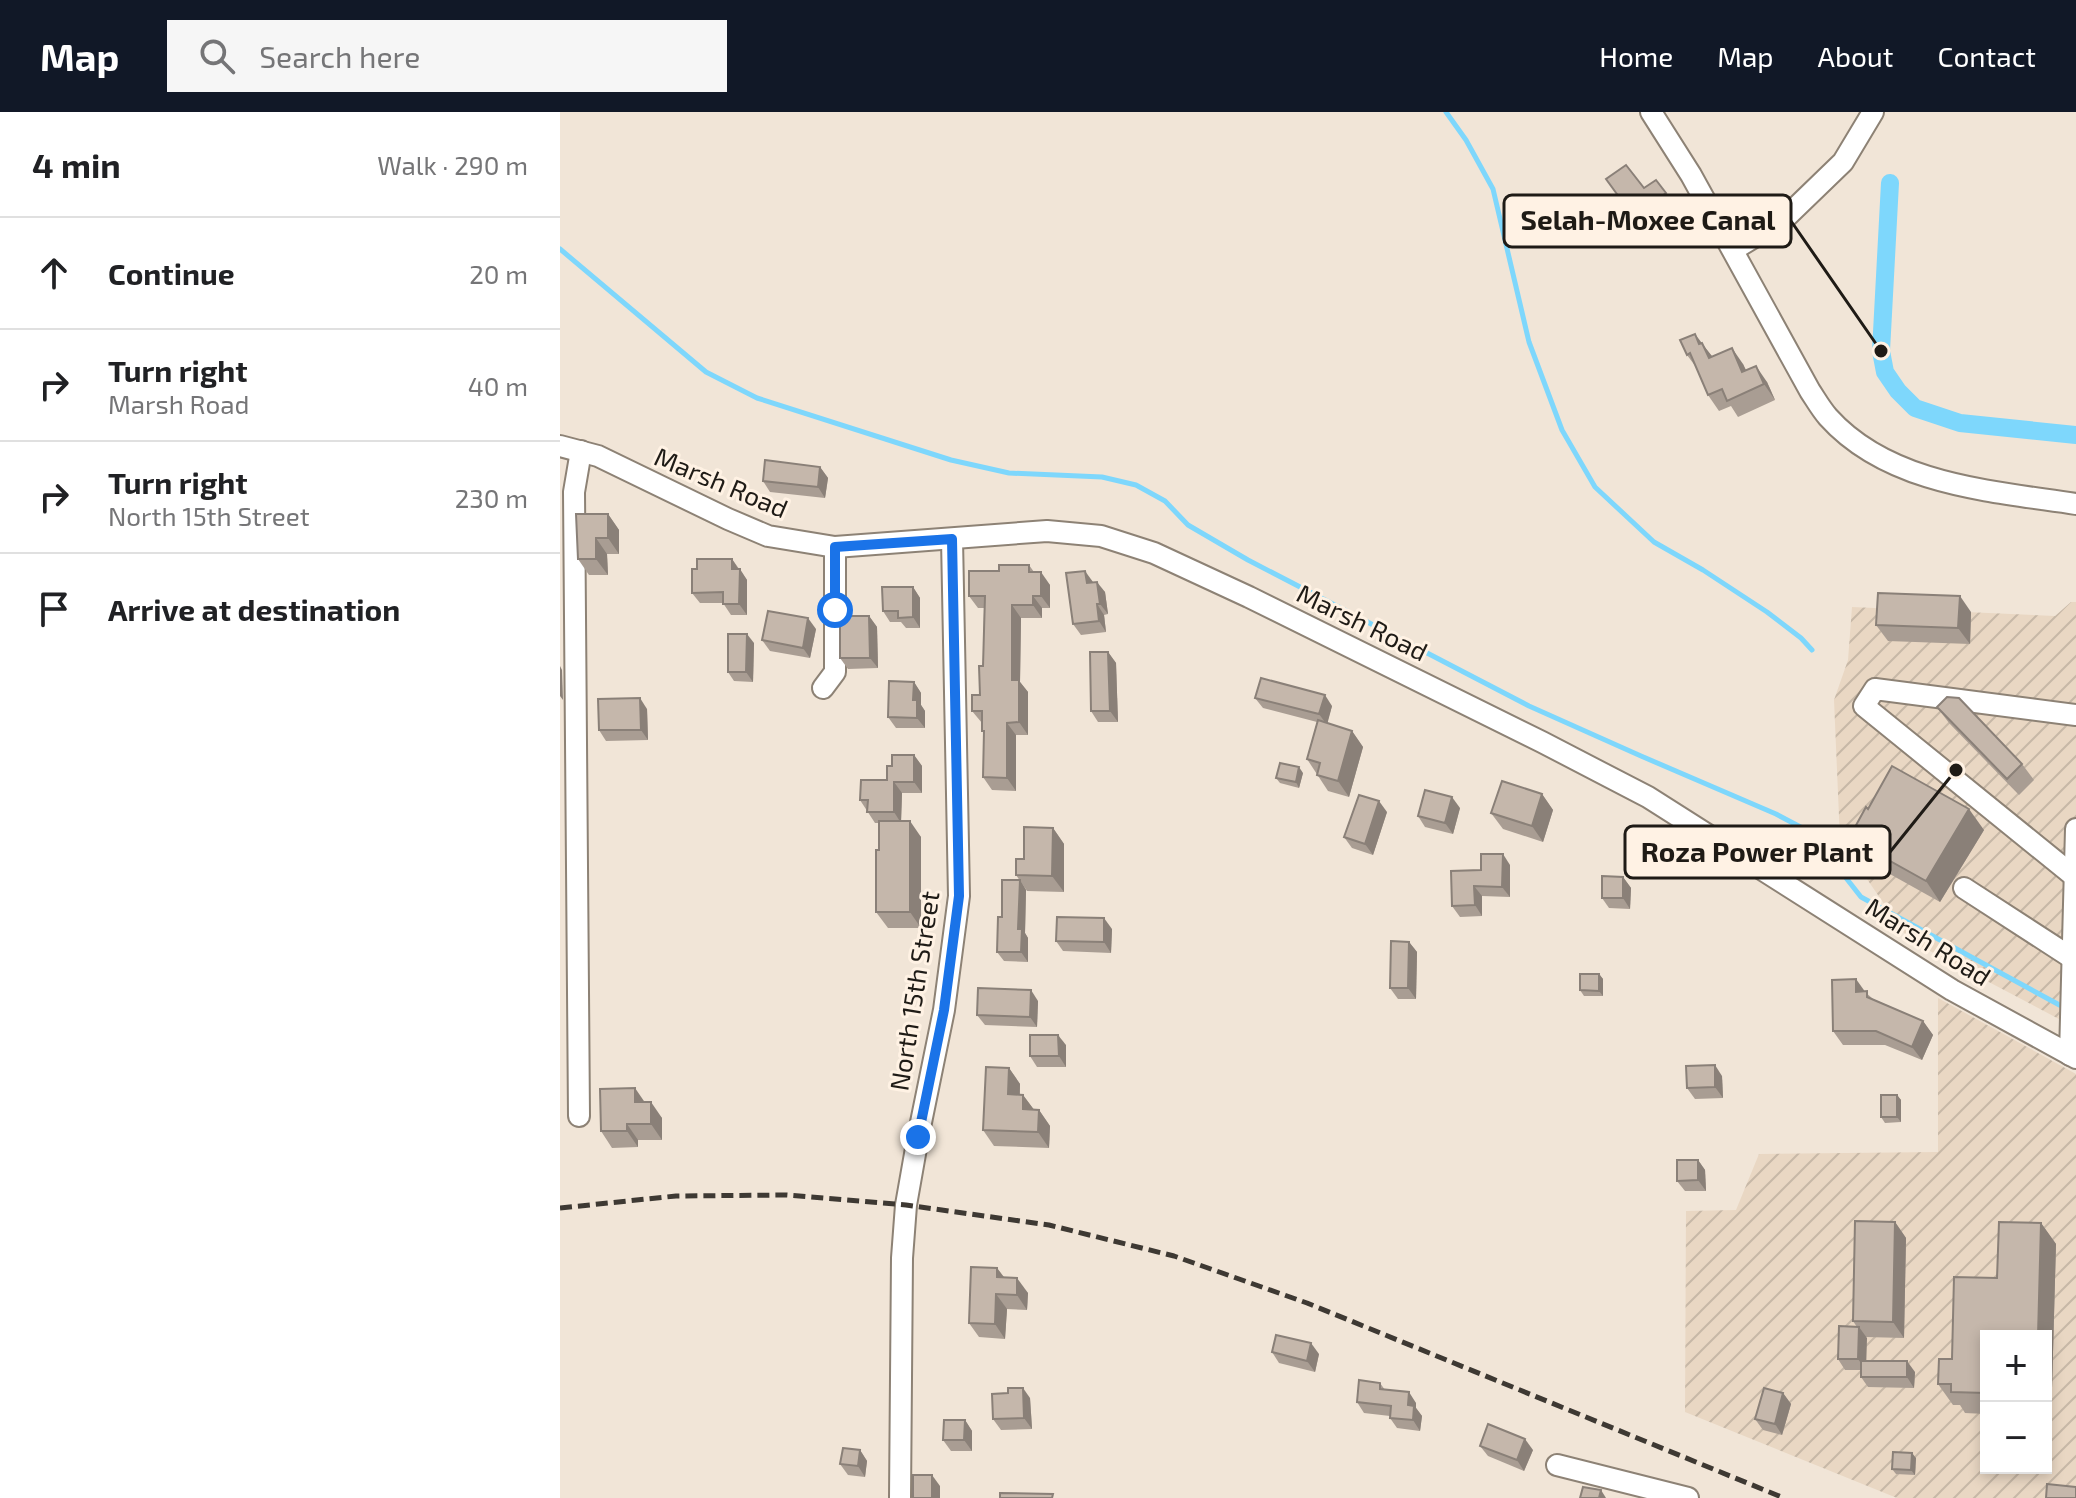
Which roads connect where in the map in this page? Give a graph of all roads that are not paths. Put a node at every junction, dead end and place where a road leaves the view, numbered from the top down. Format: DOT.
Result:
graph roads {
  1 [pos="1651,112"];
  2 [pos="1873,112"];
  3 [pos="1733,250"];
  4 [pos="560,446"];
  5 [pos="581,451"];
  6 [pos="2076,504"];
  7 [pos="952,539"];
  8 [pos="835,547"];
  9 [pos="823,688"];
  10 [pos="2076,715"];
  11 [pos="2076,829"];
  12 [pos="2075,877"];
  13 [pos="1964,888"];
  14 [pos="2075,900"];
  15 [pos="2072,958"];
  16 [pos="2073,1056"];
  17 [pos="579,1116"];
  18 [pos="1557,1465"];
  19 [pos="900,1498"];
  20 [pos="1688,1498"];
  1 -- 3 [label="street"];
  2 -- 3 [label="street"];
  3 -- 6 [label="street"];
  4 -- 5 [label="street, Marsh Road"];
  5 -- 8 [label="street, Marsh Road"];
  5 -- 17 [label="street"];
  7 -- 8 [label="street, Marsh Road"];
  7 -- 16 [label="street, Marsh Road"];
  7 -- 19 [label="street, North 15th Street"];
  8 -- 9 [label="street"];
  10 -- 12 [label="street"];
  11 -- 12 [label="street"];
  12 -- 14 [label="street"];
  13 -- 15 [label="street"];
  14 -- 15 [label="street"];
  15 -- 16 [label="street"];
  18 -- 20 [label="street"];
}
